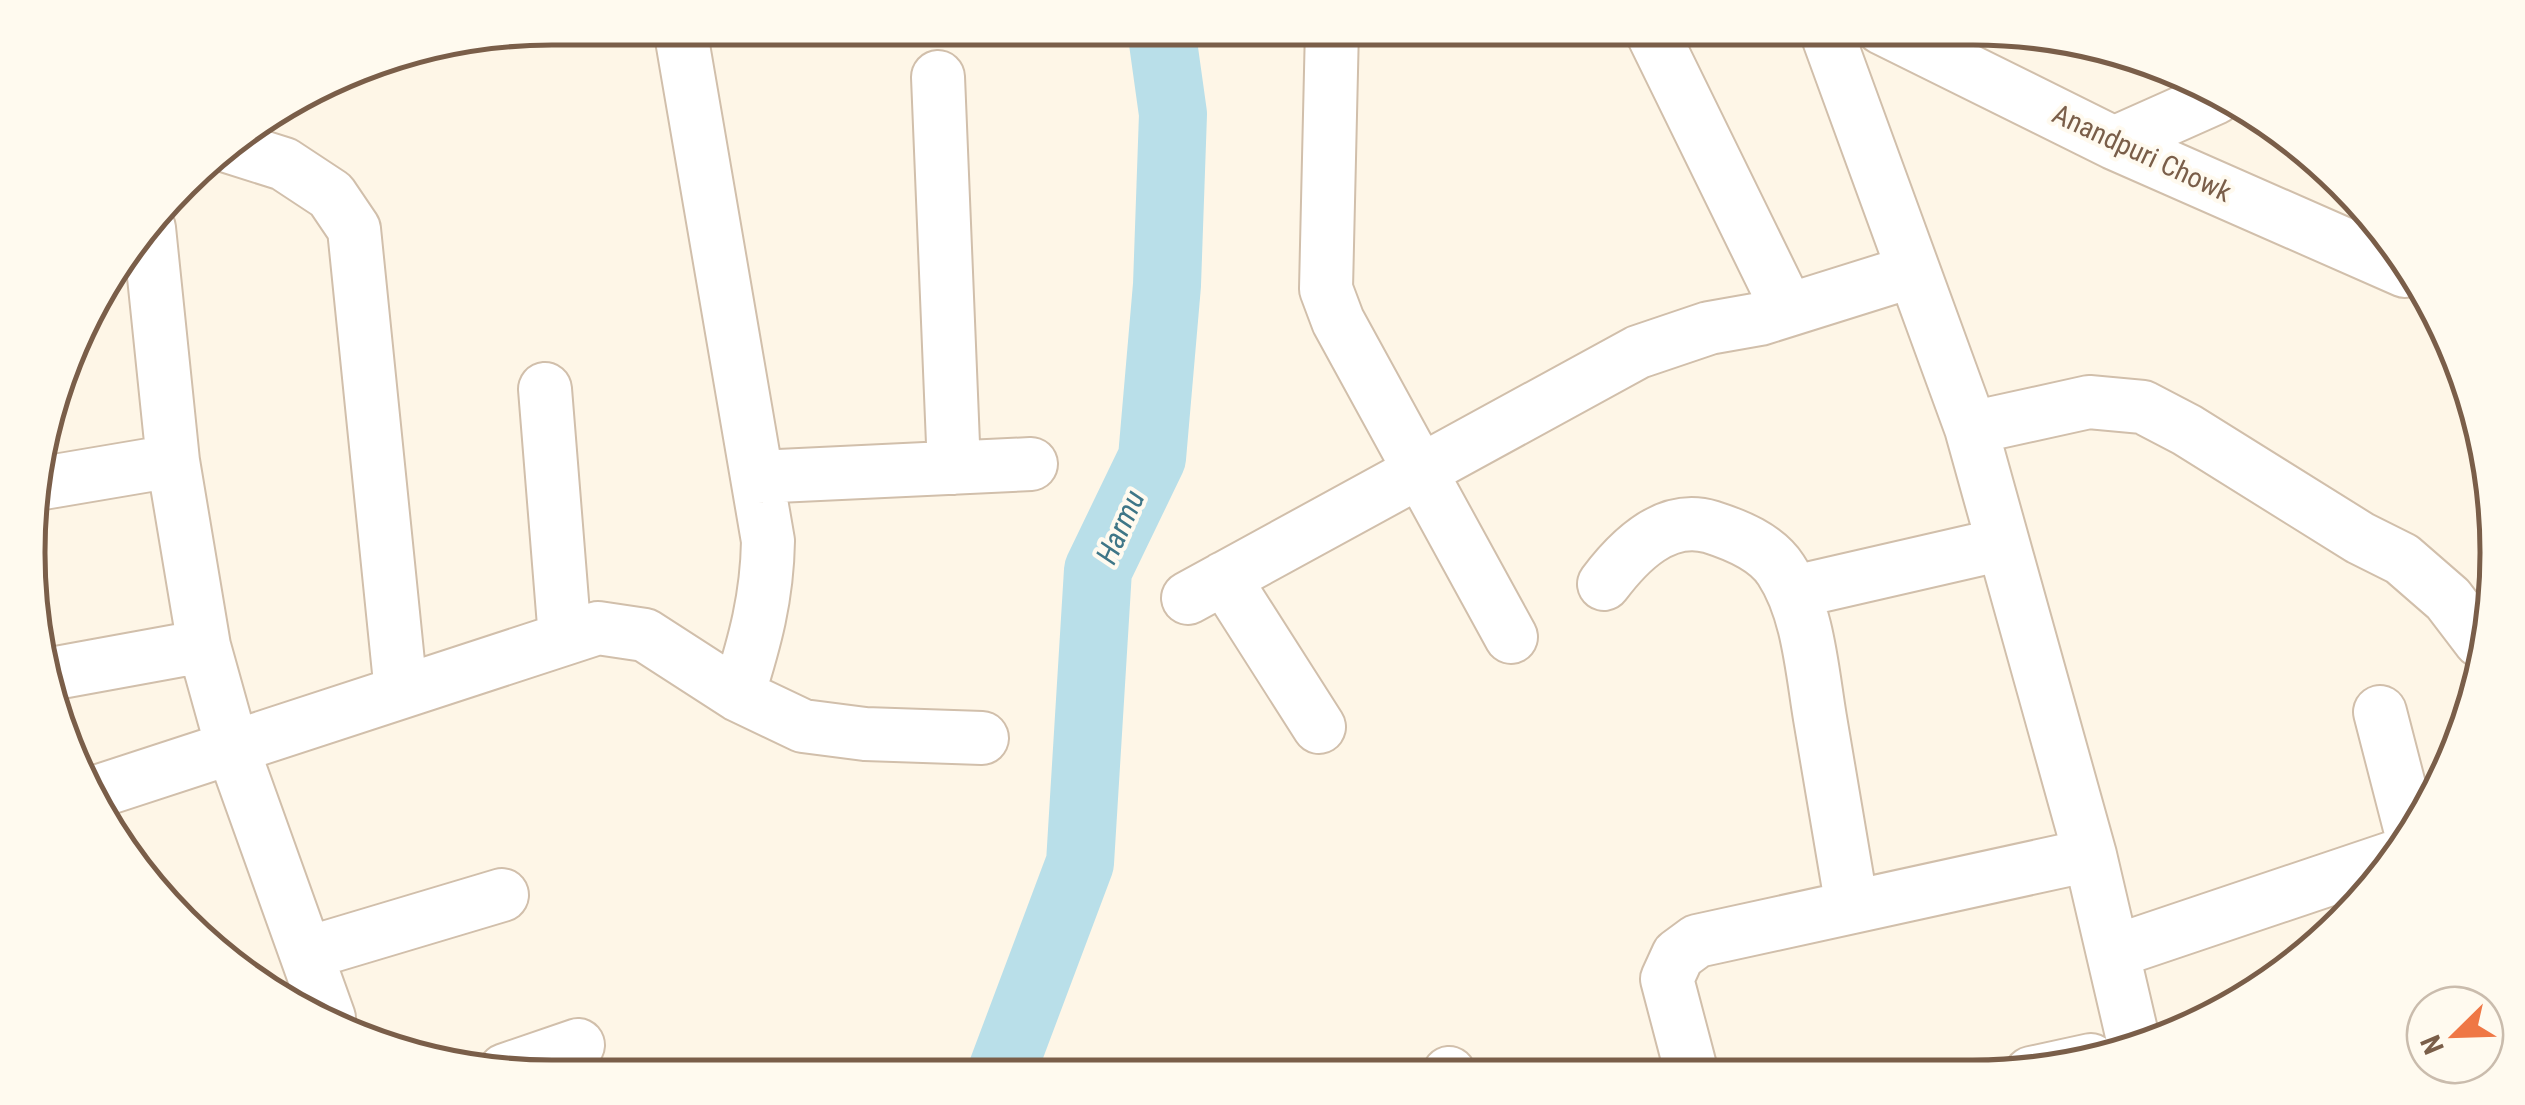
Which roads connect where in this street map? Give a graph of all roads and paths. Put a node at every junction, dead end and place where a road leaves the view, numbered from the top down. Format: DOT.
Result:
graph roads {
  1 [pos="683,45"];
  2 [pos="1332,45"];
  3 [pos="1658,45"];
  4 [pos="1830,45"];
  5 [pos="1916,45"];
  6 [pos="938,77"];
  7 [pos="2206,102"];
  8 [pos="2114,143"];
  9 [pos="243,151"];
  10 [pos="150,244"];
  11 [pos="2389,264"];
  12 [pos="1913,271"];
  13 [pos="1788,310"];
  14 [pos="544,388"];
  15 [pos="1971,428"];
  16 [pos="173,462"];
  17 [pos="1031,464"];
  18 [pos="954,468"];
  19 [pos="1418,470"];
  20 [pos="757,477"];
  21 [pos="50,482"];
  22 [pos="2003,544"];
  23 [pos="1604,584"];
  24 [pos="1794,592"];
  25 [pos="2474,633"];
  26 [pos="1511,637"];
  27 [pos="565,638"];
  28 [pos="204,646"];
  29 [pos="59,672"];
  30 [pos="402,692"];
  31 [pos="738,695"];
  32 [pos="2380,712"];
  33 [pos="1319,727"];
  34 [pos="982,738"];
  35 [pos="233,750"];
  36 [pos="104,790"];
  37 [pos="2406,815"];
  38 [pos="2090,855"];
  39 [pos="2372,865"];
  40 [pos="502,895"];
  41 [pos="1852,907"];
  42 [pos="2113,952"];
  43 [pos="308,953"];
  44 [pos="325,1007"];
  45 [pos="2132,1034"];
  46 [pos="578,1045"];
  47 [pos="535,1059"];
  48 [pos="1688,1060"];
  1 -- 20 [label="street"];
  2 -- 19 [label="street"];
  3 -- 13 [label="street"];
  4 -- 12 [label="street"];
  5 -- 8 [label="street, Anandpuri Chowk"];
  6 -- 18 [label="street"];
  7 -- 8 [label="street"];
  8 -- 11 [label="street, Anandpuri Chowk"];
  9 -- 30 [label="street"];
  10 -- 16 [label="street"];
  12 -- 13 [label="street"];
  12 -- 15 [label="street"];
  13 -- 19 [label="street"];
  14 -- 27 [label="street"];
  15 -- 22 [label="street"];
  15 -- 25 [label="street"];
  16 -- 21 [label="street"];
  16 -- 28 [label="street"];
  17 -- 18 [label="street"];
  18 -- 20 [label="street"];
  19 -- 26 [label="street"];
  19 -- 33 [label="street"];
  20 -- 31 [label="street"];
  22 -- 24 [label="street"];
  22 -- 38 [label="street"];
  23 -- 24 [label="street"];
  24 -- 41 [label="street"];
  27 -- 30 [label="street"];
  27 -- 31 [label="street"];
  28 -- 29 [label="street"];
  28 -- 35 [label="street"];
  30 -- 35 [label="street"];
  31 -- 34 [label="street"];
  32 -- 37 [label="street"];
  35 -- 36 [label="street"];
  35 -- 43 [label="street"];
  38 -- 41 [label="street"];
  38 -- 42 [label="street"];
  39 -- 42 [label="street"];
  40 -- 43 [label="street"];
  41 -- 48 [label="street"];
  42 -- 45 [label="street"];
  43 -- 44 [label="street"];
  46 -- 47 [label="street"];
}
